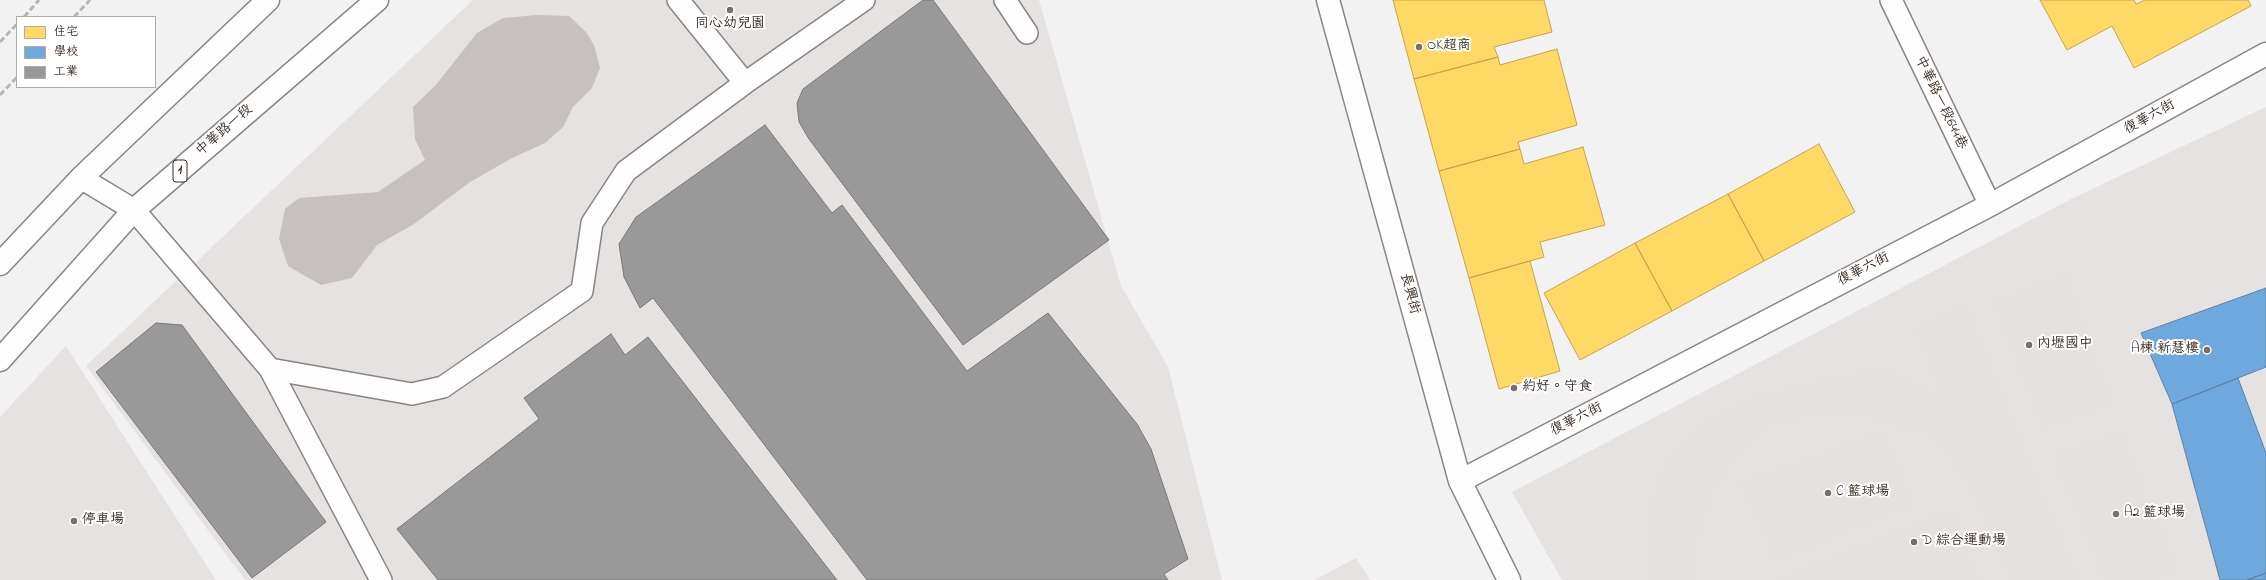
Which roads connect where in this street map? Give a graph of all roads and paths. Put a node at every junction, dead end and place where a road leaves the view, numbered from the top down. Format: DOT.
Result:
graph roads {
  1 [pos="268,0"];
  2 [pos="377,0"];
  3 [pos="678,0"];
  4 [pos="864,0"];
  5 [pos="1005,0"];
  6 [pos="1328,0"];
  7 [pos="1891,0"];
  8 [pos="1027,33"];
  9 [pos="2266,54"];
  10 [pos="745,83"];
  11 [pos="81,178"];
  12 [pos="1990,205"];
  13 [pos="134,210"];
  14 [pos="0,264"];
  15 [pos="0,360"];
  16 [pos="270,369"];
  17 [pos="1460,481"];
  18 [pos="381,580"];
  19 [pos="1510,580"];
  1 -- 11 [label="street"];
  2 -- 13 [label="street, 中華路一段 / 1"];
  3 -- 10 [label="lane"];
  4 -- 10 [label="lane"];
  5 -- 8 [label="lane"];
  6 -- 17 [label="street, 長興街"];
  7 -- 12 [label="lane, 中華路一段644巷"];
  9 -- 12 [label="street, 復華六街"];
  10 -- 16 [label="lane"];
  11 -- 13 [label="lane"];
  11 -- 14 [label="street"];
  12 -- 17 [label="street, 復華六街"];
  13 -- 15 [label="street, 中華路一段 / 1"];
  13 -- 16 [label="lane"];
  16 -- 18 [label="lane"];
  17 -- 19 [label="street, 長興街"];
}
